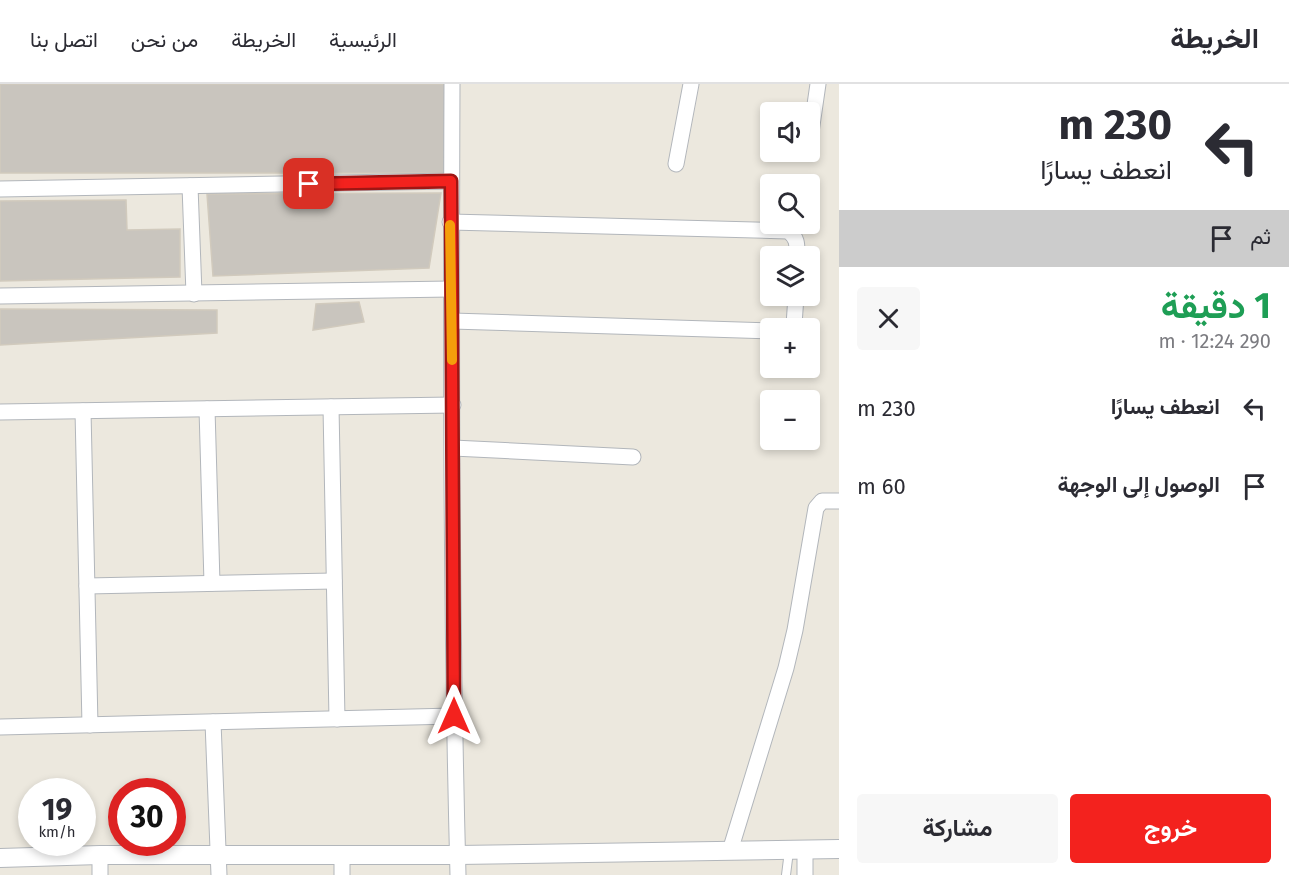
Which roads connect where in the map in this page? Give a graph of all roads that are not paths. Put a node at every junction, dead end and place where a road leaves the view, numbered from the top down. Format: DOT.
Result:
graph roads {
  1 [pos="452,84"];
  2 [pos="691,84"];
  3 [pos="818,84"];
  4 [pos="815,102"];
  5 [pos="676,164"];
  6 [pos="451,181"];
  7 [pos="190,186"];
  8 [pos="0,189"];
  9 [pos="450,222"];
  10 [pos="797,246"];
  11 [pos="451,289"];
  12 [pos="194,294"];
  13 [pos="0,296"];
  14 [pos="452,321"];
  15 [pos="760,332"];
  16 [pos="453,405"];
  17 [pos="331,406"];
  18 [pos="207,409"];
  19 [pos="83,411"];
  20 [pos="0,412"];
  21 [pos="453,448"];
  22 [pos="633,457"];
  23 [pos="839,501"];
  24 [pos="334,581"];
  25 [pos="212,583"];
  26 [pos="87,586"];
  27 [pos="454,716"];
  28 [pos="338,719"];
  29 [pos="213,722"];
  30 [pos="90,725"];
  31 [pos="0,727"];
  32 [pos="839,849"];
  33 [pos="730,850"];
  34 [pos="797,850"];
  35 [pos="219,854"];
  36 [pos="342,854"];
  37 [pos="100,855"];
  38 [pos="458,855"];
  39 [pos="0,858"];
  40 [pos="100,875"];
  41 [pos="219,875"];
  42 [pos="342,875"];
  43 [pos="458,875"];
  44 [pos="786,875"];
  45 [pos="805,875"];
  1 -- 6 [label="street"];
  2 -- 5 [label="street"];
  3 -- 4 [label="street"];
  6 -- 7 [label="street"];
  6 -- 9 [label="street"];
  7 -- 8 [label="street"];
  7 -- 12 [label="street"];
  9 -- 10 [label="street"];
  9 -- 11 [label="street"];
  11 -- 12 [label="street"];
  11 -- 14 [label="street"];
  12 -- 13 [label="street"];
  14 -- 15 [label="street"];
  14 -- 16 [label="street"];
  16 -- 17 [label="street"];
  16 -- 21 [label="street"];
  17 -- 18 [label="street"];
  17 -- 24 [label="street"];
  18 -- 19 [label="street"];
  18 -- 25 [label="street"];
  19 -- 20 [label="street"];
  19 -- 26 [label="street"];
  21 -- 22 [label="street"];
  21 -- 27 [label="street"];
  23 -- 33 [label="street"];
  24 -- 25 [label="street"];
  24 -- 28 [label="street"];
  25 -- 26 [label="street"];
  26 -- 30 [label="street"];
  27 -- 28 [label="street"];
  27 -- 38 [label="street"];
  28 -- 29 [label="street"];
  29 -- 30 [label="street"];
  29 -- 35 [label="street"];
  30 -- 31 [label="street"];
  32 -- 34 [label="street"];
  33 -- 34 [label="street"];
  33 -- 38 [label="street"];
  34 -- 44 [label="lane"];
  34 -- 45 [label="street"];
  35 -- 36 [label="street"];
  35 -- 37 [label="street"];
  35 -- 41 [label="street"];
  36 -- 38 [label="street"];
  36 -- 42 [label="street"];
  37 -- 39 [label="street"];
  37 -- 40 [label="street"];
  38 -- 43 [label="street"];
}
